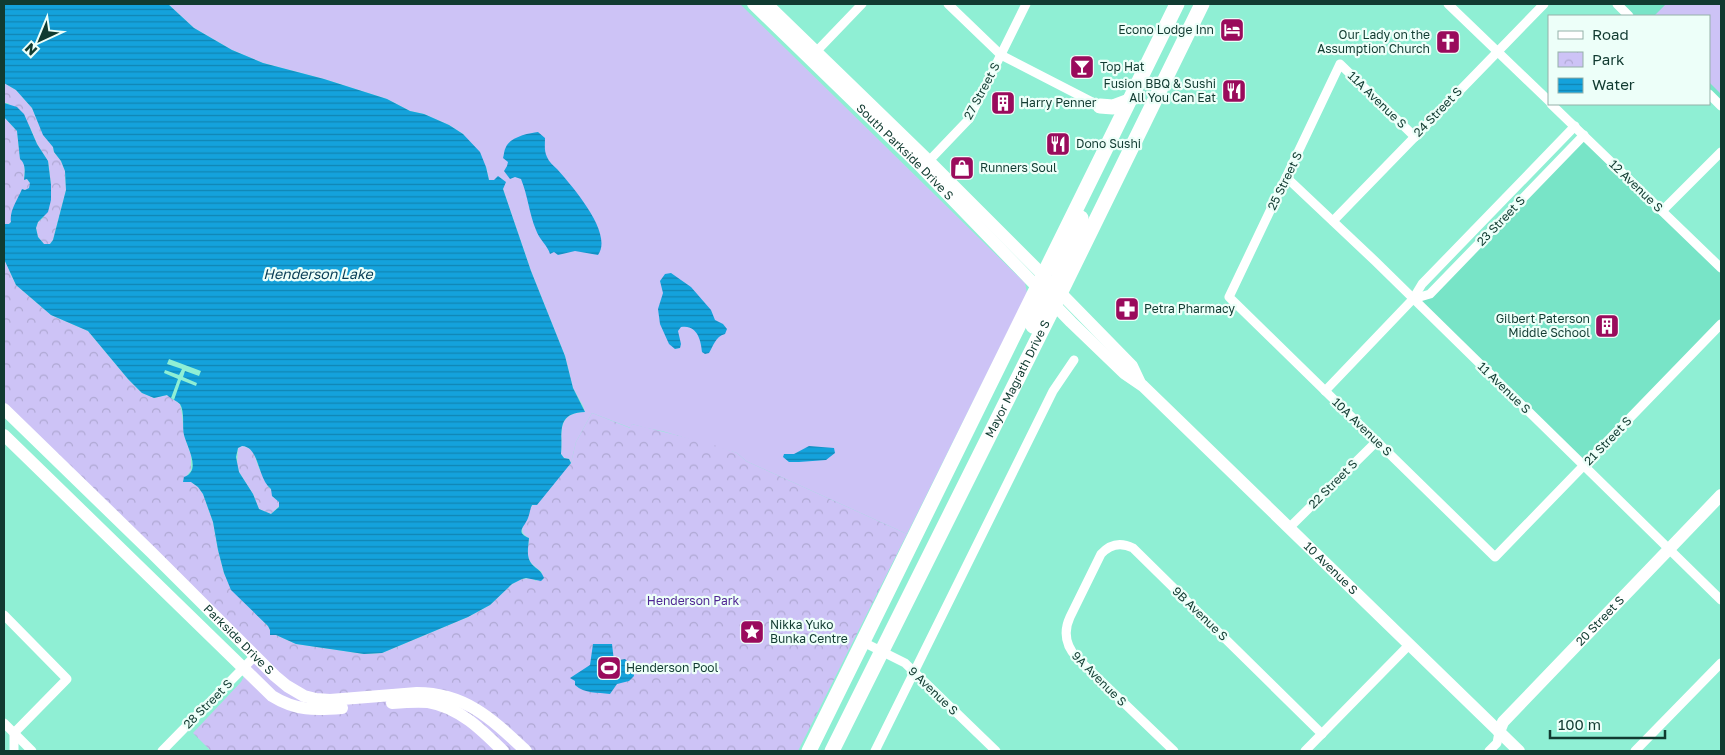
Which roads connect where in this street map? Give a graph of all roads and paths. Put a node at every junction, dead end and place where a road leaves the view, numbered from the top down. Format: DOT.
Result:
graph roads {
  1 [pos="753,4"];
  2 [pos="768,4"];
  3 [pos="862,4"];
  4 [pos="948,4"];
  5 [pos="1026,4"];
  6 [pos="1177,4"];
  7 [pos="1202,4"];
  8 [pos="1448,4"];
  9 [pos="1544,4"];
  10 [pos="1617,4"];
  11 [pos="1629,15"];
  12 [pos="1497,52"];
  13 [pos="813,55"];
  14 [pos="1001,55"];
  15 [pos="1340,64"];
  16 [pos="1710,95"];
  17 [pos="1129,101"];
  18 [pos="1548,101"];
  19 [pos="1552,105"];
  20 [pos="1100,106"];
  21 [pos="1721,106"];
  22 [pos="1575,126"];
  23 [pos="1115,128"];
  24 [pos="1584,135"];
  25 [pos="1415,136"];
  26 [pos="1721,152"];
  27 [pos="926,164"];
  28 [pos="1286,177"];
  29 [pos="1662,211"];
  30 [pos="1332,221"];
  31 [pos="1721,268"];
  32 [pos="1050,290"];
  33 [pos="1229,297"];
  34 [pos="1413,300"];
  35 [pos="1721,324"];
  36 [pos="1074,360"];
  37 [pos="1325,391"];
  38 [pos="5,412"];
  39 [pos="4,435"];
  40 [pos="1377,441"];
  41 [pos="1584,466"];
  42 [pos="1721,495"];
  43 [pos="1290,527"];
  44 [pos="1669,549"];
  45 [pos="1495,557"];
  46 [pos="1083,591"];
  47 [pos="1721,600"];
  48 [pos="4,615"];
  49 [pos="862,642"];
  50 [pos="1410,645"];
  51 [pos="882,652"];
  52 [pos="255,656"];
  53 [pos="1721,663"];
  54 [pos="243,668"];
  55 [pos="914,671"];
  56 [pos="4,723"];
  57 [pos="1499,732"];
  58 [pos="14,733"];
  59 [pos="4,734"];
  60 [pos="1322,734"];
  61 [pos="14,751"];
  62 [pos="32,751"];
  63 [pos="162,751"];
  64 [pos="503,751"];
  65 [pos="526,751"];
  66 [pos="808,751"];
  67 [pos="832,751"];
  68 [pos="875,751"];
  69 [pos="996,751"];
  70 [pos="1174,751"];
  71 [pos="1305,751"];
  72 [pos="1489,751"];
  73 [pos="1519,751"];
  74 [pos="1635,751"];
  1 -- 13 [label="street, South Parkside Drive S"];
  2 -- 13 [label="street, South Parkside Drive S"];
  3 -- 13 [label="street"];
  4 -- 14 [label="street"];
  5 -- 14 [label="street, 27 Street S"];
  6 -- 17 [label="main road, Mayor Magrath Drive S"];
  7 -- 32 [label="main road, Mayor Magrath Drive S"];
  8 -- 12 [label="street, 12 Avenue S"];
  9 -- 12 [label="street, 24 Street S"];
  10 -- 11 [label="street"];
  12 -- 18 [label="street, 12 Avenue S"];
  12 -- 25 [label="street, 24 Street S"];
  13 -- 27 [label="street, South Parkside Drive S"];
  14 -- 20 [label="street"];
  14 -- 27 [label="street, 27 Street S"];
  15 -- 25 [label="street, 11A Avenue S"];
  15 -- 28 [label="street, 25 Street S"];
  16 -- 21 [label="street"];
  17 -- 20 [label="main road"];
  17 -- 23 [label="main road, Mayor Magrath Drive S"];
  19 -- 22 [label="street, 12 Avenue S"];
  20 -- 23 [label="main road"];
  22 -- 24 [label="street, 12 Avenue S"];
  22 -- 34 [label="street, 23 Street S"];
  23 -- 32 [label="main road, Mayor Magrath Drive S"];
  24 -- 29 [label="street, 12 Avenue S"];
  24 -- 34 [label="street, 23 Street S"];
  25 -- 30 [label="street, 24 Street S"];
  26 -- 29 [label="street"];
  27 -- 32 [label="street, South Parkside Drive S"];
  28 -- 30 [label="street, 11 Avenue S"];
  28 -- 33 [label="street, 25 Street S"];
  29 -- 31 [label="street, 12 Avenue S"];
  30 -- 34 [label="street, 11 Avenue S"];
  32 -- 43 [label="street, 10 Avenue S"];
  32 -- 49 [label="main road, Mayor Magrath Drive S"];
  32 -- 51 [label="main road, Mayor Magrath Drive S"];
  33 -- 37 [label="street, 10A Avenue S"];
  34 -- 37 [label="street, 23 Street S"];
  34 -- 41 [label="street, 11 Avenue S"];
  35 -- 41 [label="street, 21 Street S"];
  36 -- 55 [label="street"];
  37 -- 40 [label="street, 10A Avenue S"];
  38 -- 52 [label="street, Parkside Drive S"];
  39 -- 54 [label="street, Parkside Drive S"];
  40 -- 43 [label="street, 22 Street S"];
  40 -- 45 [label="street, 10A Avenue S"];
  41 -- 44 [label="street, 11 Avenue S"];
  41 -- 45 [label="street, 21 Street S"];
  42 -- 44 [label="street, 20 Street S"];
  43 -- 50 [label="street, 10 Avenue S"];
  44 -- 47 [label="street, 11 Avenue S"];
  44 -- 57 [label="street, 20 Street S"];
  46 -- 60 [label="street, 9B Avenue S"];
  46 -- 70 [label="street, 9A Avenue S"];
  48 -- 58 [label="street"];
  49 -- 51 [label="street, 9 Avenue S"];
  49 -- 66 [label="main road, Mayor Magrath Drive S"];
  50 -- 57 [label="street, 10 Avenue S"];
  50 -- 60 [label="street"];
  51 -- 55 [label="street, 9 Avenue S"];
  51 -- 67 [label="main road, Mayor Magrath Drive S"];
  52 -- 54 [label="street, 28 Street S"];
  52 -- 65 [label="street, Parkside Drive S"];
  53 -- 74 [label="street"];
  54 -- 63 [label="street, 28 Street S"];
  54 -- 64 [label="street, Parkside Drive S"];
  55 -- 68 [label="street"];
  55 -- 69 [label="street, 9 Avenue S"];
  56 -- 58 [label="street"];
  57 -- 72 [label="street, 20 Street S"];
  57 -- 73 [label="street, 10 Avenue S"];
  58 -- 59 [label="street"];
  58 -- 61 [label="street"];
  58 -- 62 [label="street"];
  60 -- 71 [label="street"];
}
